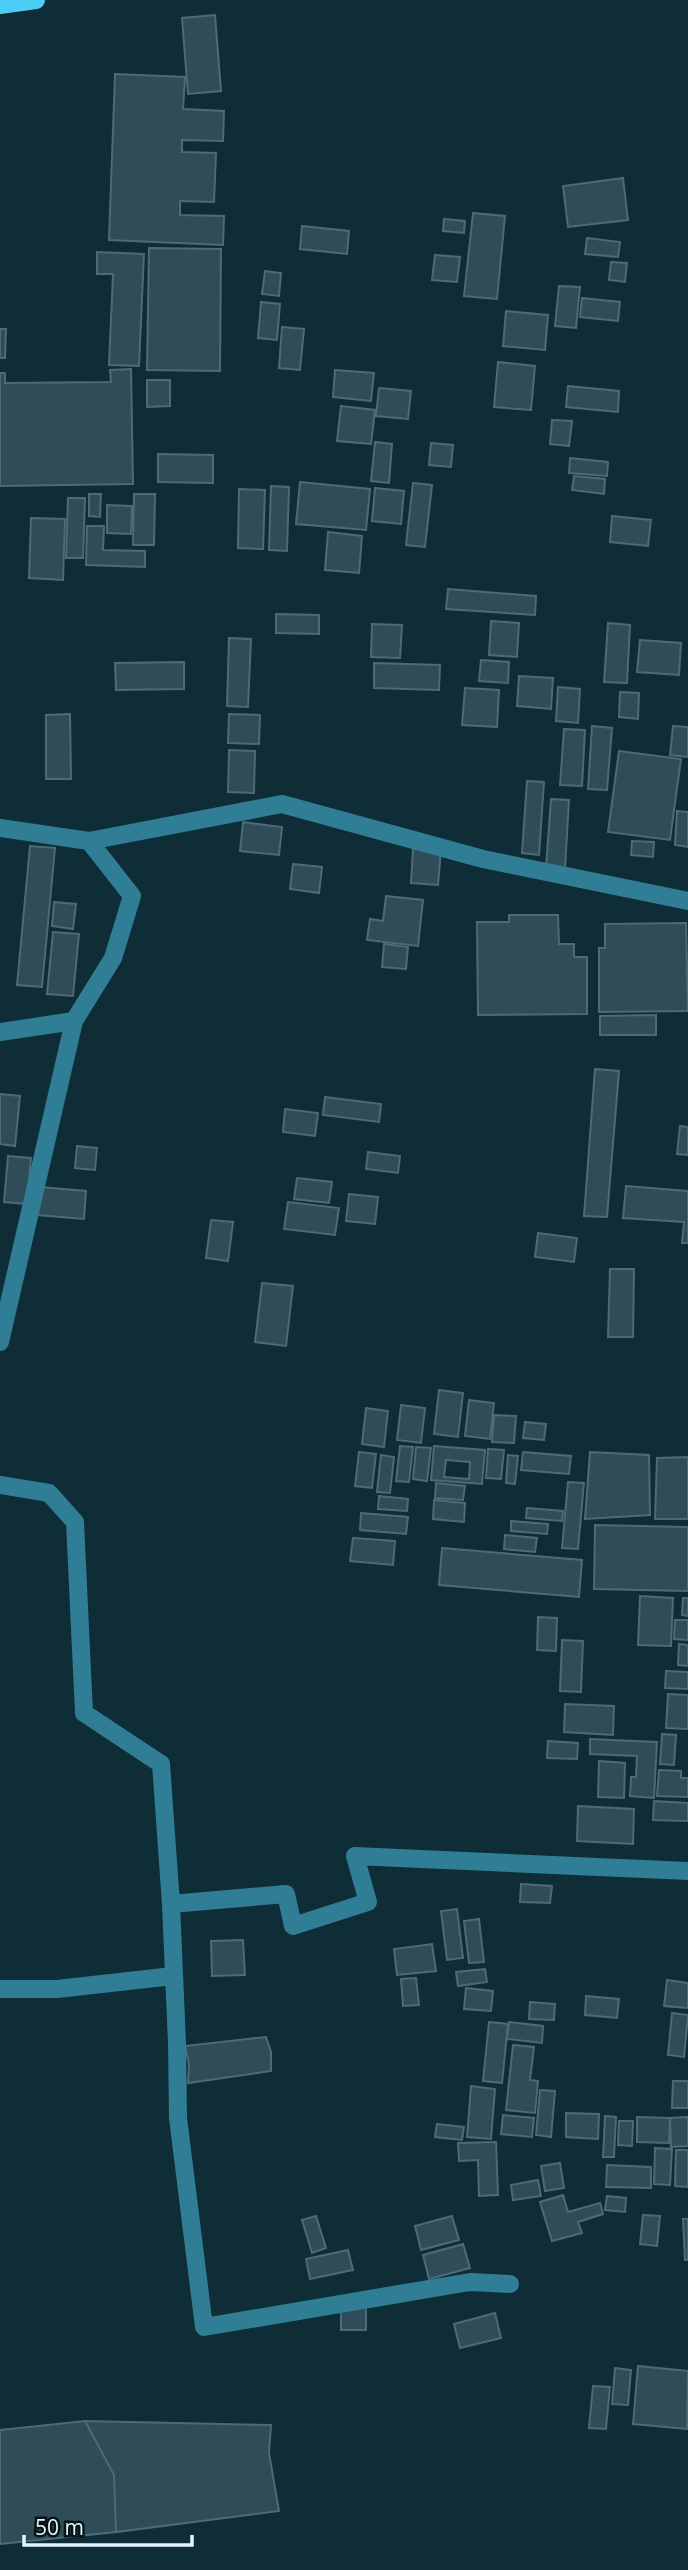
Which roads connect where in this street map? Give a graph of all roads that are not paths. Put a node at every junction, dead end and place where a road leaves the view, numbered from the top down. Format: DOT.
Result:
graph roads {
  1 [pos="36,0"];
  2 [pos="0,5"];
  3 [pos="0,828"];
  4 [pos="89,841"];
  5 [pos="688,901"];
  6 [pos="74,1021"];
  7 [pos="0,1032"];
  8 [pos="0,1342"];
  9 [pos="0,1485"];
  10 [pos="688,1871"];
  11 [pos="171,1904"];
  12 [pos="173,1976"];
  13 [pos="0,1989"];
  14 [pos="510,2284"];
  1 -- 2 [label="main road"];
  3 -- 4 [label="street"];
  4 -- 5 [label="street"];
  4 -- 6 [label="street"];
  6 -- 7 [label="street"];
  6 -- 8 [label="street"];
  9 -- 11 [label="street"];
  10 -- 11 [label="street"];
  11 -- 12 [label="street"];
  12 -- 13 [label="street"];
  12 -- 14 [label="street"];
}
